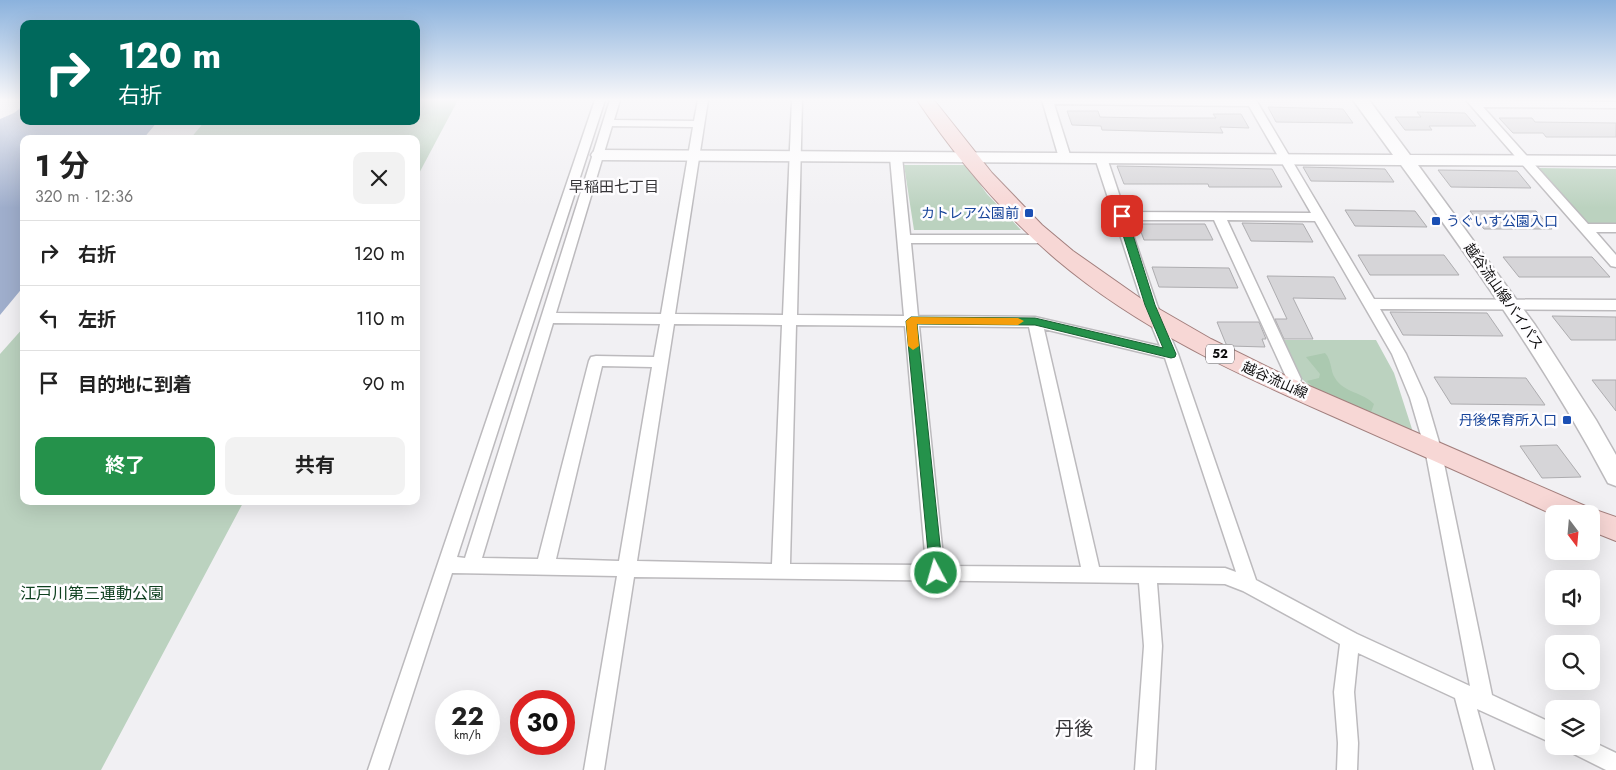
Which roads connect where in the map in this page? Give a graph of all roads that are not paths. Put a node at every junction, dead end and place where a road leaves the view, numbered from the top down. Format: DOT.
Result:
graph roads {
  1 [pos="588,136"];
  2 [pos="605,136"];
  3 [pos="697,136"];
  4 [pos="796,136"];
  5 [pos="954,136"];
  6 [pos="1058,136"];
  7 [pos="1272,136"];
  8 [pos="1387,136"];
  9 [pos="1503,136"];
  10 [pos="599,155"];
  11 [pos="693,156"];
  12 [pos="795,156"];
  13 [pos="896,157"];
  14 [pos="970,157"];
  15 [pos="1064,158"];
  16 [pos="1101,158"];
  17 [pos="1286,159"];
  18 [pos="1405,160"];
  19 [pos="1525,161"];
  20 [pos="1616,162"];
  21 [pos="1122,216"];
  22 [pos="1219,217"];
  23 [pos="1320,217"];
  24 [pos="1584,228"];
  25 [pos="1616,228"];
  26 [pos="905,239"];
  27 [pos="1047,239"];
  28 [pos="1616,263"];
  29 [pos="1371,304"];
  30 [pos="1512,305"];
  31 [pos="1616,305"];
  32 [pos="548,318"];
  33 [pos="667,318"];
  34 [pos="1156,318"];
  35 [pos="790,320"];
  36 [pos="911,321"];
  37 [pos="1035,322"];
  38 [pos="1171,354"];
  39 [pos="660,362"];
  40 [pos="1292,387"];
  41 [pos="1433,449"];
  42 [pos="1616,476"];
  43 [pos="1560,505"];
  44 [pos="1600,522"];
  45 [pos="1616,529"];
  46 [pos="446,565"];
  47 [pos="471,566"];
  48 [pos="545,567"];
  49 [pos="626,569"];
  50 [pos="781,572"];
  51 [pos="936,573"];
  52 [pos="1092,575"];
  53 [pos="1146,575"];
  54 [pos="1249,585"];
  55 [pos="1350,640"];
  56 [pos="1463,692"];
  57 [pos="1482,700"];
  58 [pos="1545,730"];
  59 [pos="1598,755"];
  60 [pos="1616,764"];
  61 [pos="378,770"];
  62 [pos="594,770"];
  63 [pos="1145,770"];
  64 [pos="1346,770"];
  65 [pos="1484,770"];
  1 -- 46 [label="street"];
  2 -- 10 [label="street"];
  3 -- 11 [label="street"];
  4 -- 12 [label="street"];
  5 -- 14 [label="main road, 越谷流山線 / 52"];
  6 -- 15 [label="street"];
  7 -- 17 [label="street"];
  8 -- 18 [label="street, 越谷流山線バイパス"];
  9 -- 19 [label="street"];
  10 -- 11 [label="street"];
  10 -- 32 [label="street"];
  11 -- 12 [label="street"];
  11 -- 33 [label="street"];
  12 -- 13 [label="street"];
  12 -- 35 [label="street"];
  13 -- 14 [label="street"];
  13 -- 26 [label="street"];
  14 -- 15 [label="street"];
  14 -- 27 [label="main road, 越谷流山線 / 52"];
  15 -- 16 [label="street"];
  16 -- 17 [label="street"];
  16 -- 21 [label="street"];
  17 -- 18 [label="street"];
  17 -- 23 [label="street"];
  18 -- 19 [label="street"];
  18 -- 30 [label="street, 越谷流山線バイパス"];
  19 -- 20 [label="street"];
  19 -- 24 [label="street"];
  21 -- 22 [label="street"];
  21 -- 34 [label="street"];
  22 -- 23 [label="street"];
  22 -- 40 [label="street"];
  23 -- 29 [label="street"];
  24 -- 25 [label="street"];
  24 -- 28 [label="street"];
  26 -- 27 [label="street"];
  26 -- 36 [label="street"];
  27 -- 34 [label="main road, 越谷流山線 / 52"];
  29 -- 30 [label="street"];
  29 -- 41 [label="street"];
  30 -- 31 [label="street"];
  30 -- 42 [label="street, 越谷流山線バイパス"];
  32 -- 33 [label="street"];
  32 -- 47 [label="street"];
  33 -- 35 [label="street"];
  33 -- 39 [label="street"];
  34 -- 38 [label="street"];
  34 -- 40 [label="main road, 越谷流山線 / 52"];
  35 -- 36 [label="street"];
  35 -- 50 [label="street"];
  36 -- 37 [label="street"];
  36 -- 51 [label="street"];
  37 -- 38 [label="street"];
  37 -- 52 [label="street"];
  38 -- 54 [label="street"];
  39 -- 48 [label="street"];
  39 -- 49 [label="street"];
  40 -- 41 [label="main road, 越谷流山線 / 52"];
  41 -- 43 [label="main road, 越谷流山線 / 52"];
  41 -- 57 [label="street"];
  44 -- 45 [label="main road"];
  46 -- 47 [label="street"];
  46 -- 61 [label="street"];
  47 -- 48 [label="street"];
  48 -- 49 [label="street"];
  49 -- 50 [label="street"];
  49 -- 62 [label="street"];
  50 -- 51 [label="street"];
  51 -- 52 [label="street"];
  52 -- 53 [label="street"];
  53 -- 54 [label="street"];
  53 -- 63 [label="street"];
  54 -- 55 [label="street"];
  55 -- 56 [label="street"];
  55 -- 64 [label="street"];
  56 -- 57 [label="street"];
  56 -- 65 [label="street"];
  57 -- 58 [label="street"];
  59 -- 60 [label="street"];
}
